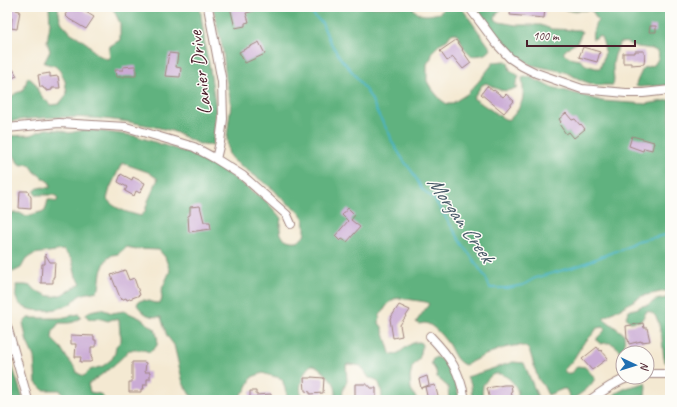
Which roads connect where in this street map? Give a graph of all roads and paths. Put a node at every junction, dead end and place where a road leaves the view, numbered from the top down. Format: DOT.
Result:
graph roads {
  1 [pos="208,7"];
  2 [pos="469,7"];
  3 [pos="670,90"];
  4 [pos="7,128"];
  5 [pos="216,159"];
  6 [pos="291,224"];
  7 [pos="7,326"];
  8 [pos="430,336"];
  9 [pos="655,374"];
  10 [pos="670,374"];
  11 [pos="615,384"];
  12 [pos="28,400"];
  13 [pos="465,400"];
  14 [pos="590,400"];
  1 -- 5 [label="street, Lanier Drive"];
  2 -- 3 [label="street"];
  4 -- 5 [label="street"];
  5 -- 6 [label="street"];
  7 -- 12 [label="street"];
  8 -- 13 [label="street"];
  9 -- 10 [label="street"];
  11 -- 14 [label="street"];
}
